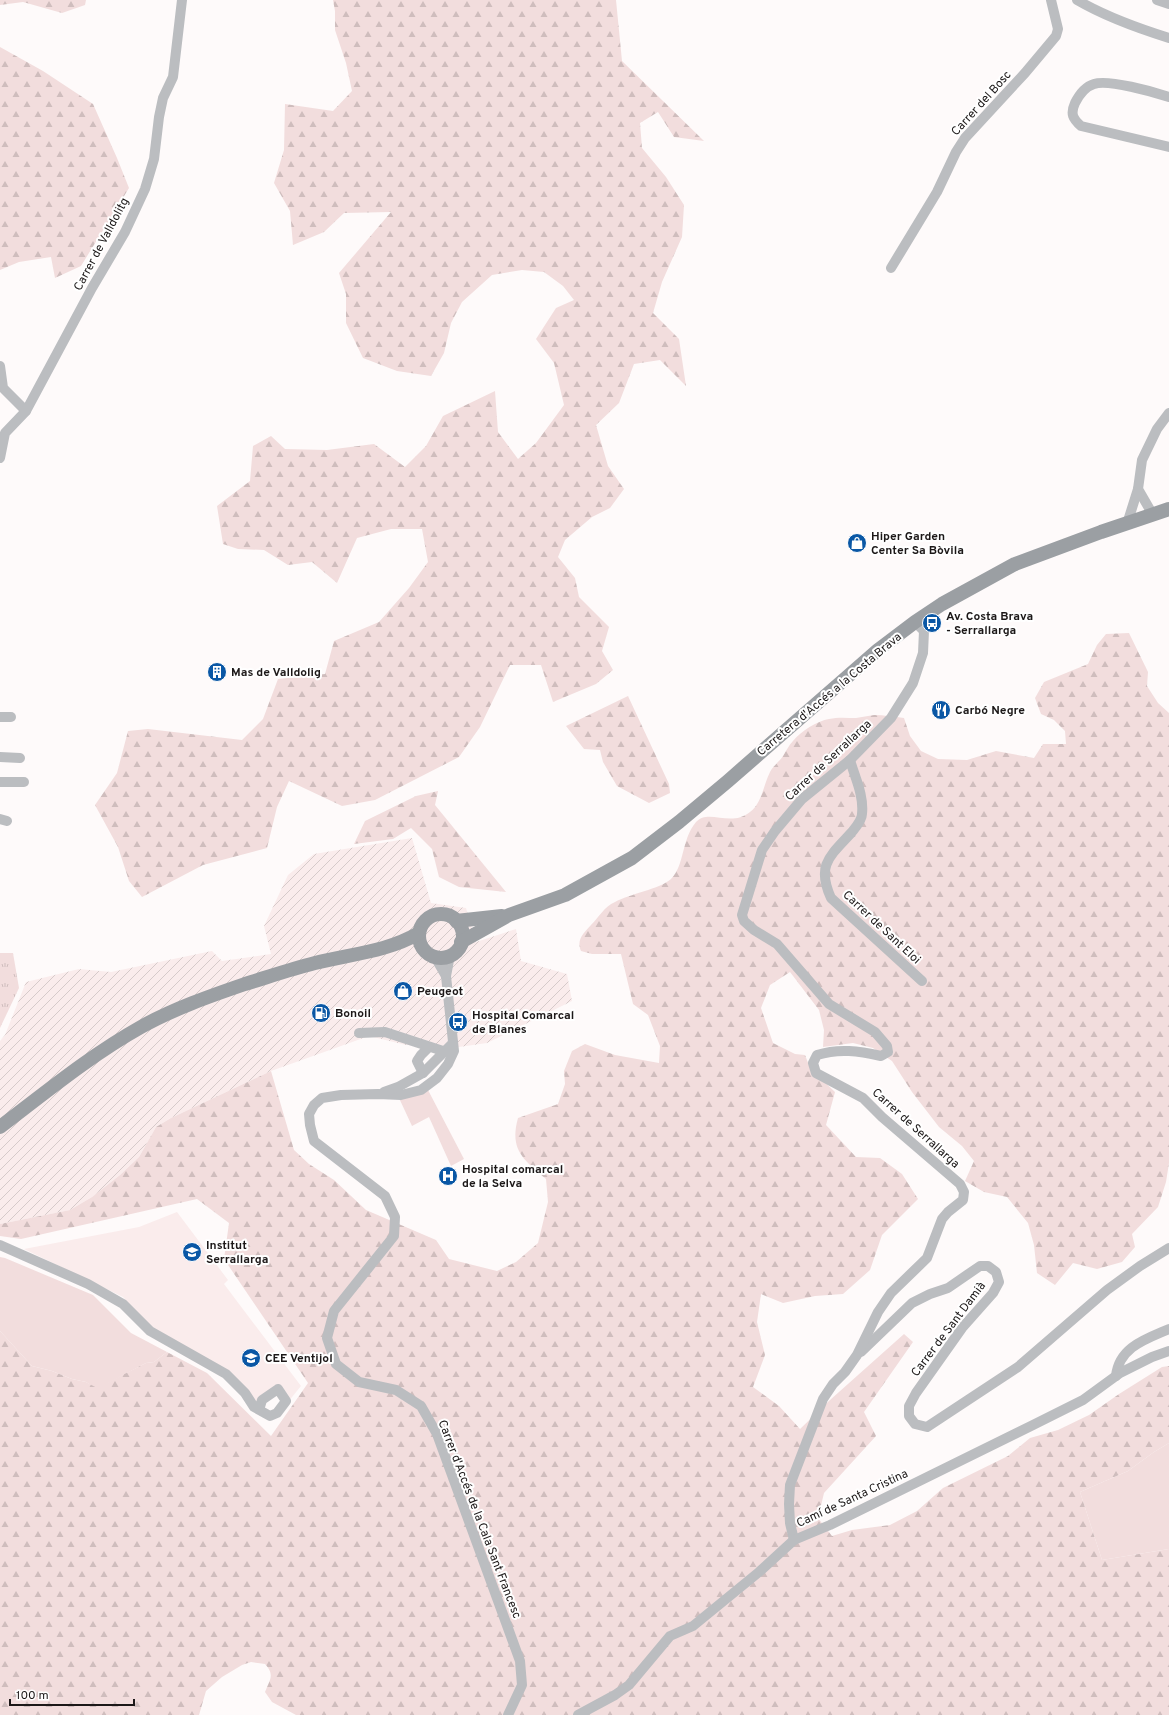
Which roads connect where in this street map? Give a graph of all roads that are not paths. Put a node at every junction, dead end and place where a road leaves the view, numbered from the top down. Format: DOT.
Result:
graph roads {
  1 [pos="182,0"];
  2 [pos="1051,0"];
  3 [pos="1076,0"];
  4 [pos="1157,0"];
  5 [pos="1169,4"];
  6 [pos="1169,38"];
  7 [pos="1169,98"];
  8 [pos="1169,147"];
  9 [pos="891,268"];
  10 [pos="0,366"];
  11 [pos="2,389"];
  12 [pos="26,411"];
  13 [pos="1169,413"];
  14 [pos="2,435"];
  15 [pos="0,458"];
  16 [pos="1138,489"];
  17 [pos="1169,509"];
  18 [pos="1153,515"];
  19 [pos="1128,524"];
  20 [pos="915,622"];
  21 [pos="0,717"];
  22 [pos="11,717"];
  23 [pos="0,756"];
  24 [pos="20,758"];
  25 [pos="850,760"];
  26 [pos="0,782"];
  27 [pos="24,782"];
  28 [pos="509,915"];
  29 [pos="456,921"];
  30 [pos="419,933"];
  31 [pos="461,942"];
  32 [pos="389,947"];
  33 [pos="429,953"];
  34 [pos="450,955"];
  35 [pos="446,976"];
  36 [pos="922,981"];
  37 [pos="359,1033"];
  38 [pos="453,1043"];
  39 [pos="429,1047"];
  40 [pos="443,1051"];
  41 [pos="448,1064"];
  42 [pos="423,1073"];
  43 [pos="378,1094"];
  44 [pos="0,1127"];
  45 [pos="0,1245"];
  46 [pos="1169,1248"];
  47 [pos="1169,1329"];
  48 [pos="1169,1350"];
  49 [pos="857,1355"];
  50 [pos="1116,1376"];
  51 [pos="259,1410"];
  52 [pos="794,1540"];
  53 [pos="508,1715"];
  54 [pos="578,1715"];
  1 -- 12 [label="street, Carrer de Valldolitg"];
  2 -- 9 [label="street, Carrer del Bosc"];
  3 -- 6 [label="street"];
  4 -- 5 [label="street"];
  7 -- 8 [label="street"];
  10 -- 11 [label="street"];
  11 -- 12 [label="street"];
  12 -- 14 [label="street, Carrer de Valldolitg"];
  13 -- 16 [label="street"];
  14 -- 15 [label="street, Carrer de Valldolitg"];
  16 -- 18 [label="street"];
  16 -- 19 [label="street"];
  17 -- 18 [label="main road, Carretera d'Accés a la Costa Brava"];
  18 -- 19 [label="main road, Carretera d'Accés a la Costa Brava"];
  19 -- 20 [label="main road, Carretera d'Accés a la Costa Brava"];
  20 -- 25 [label="street, Carrer de Serrallarga"];
  20 -- 28 [label="main road, Carretera d'Accés a la Costa Brava"];
  21 -- 22 [label="street"];
  23 -- 24 [label="street"];
  25 -- 36 [label="street, Carrer de Sant Eloi"];
  25 -- 49 [label="street, Carrer de Serrallarga"];
  26 -- 27 [label="street"];
  28 -- 29 [label="main road, Carretera d'Accés a la Costa Brava"];
  28 -- 31 [label="main road, Carretera d'Accés a la Costa Brava"];
  29 -- 30 [label="main road"];
  29 -- 31 [label="main road"];
  30 -- 32 [label="main road"];
  30 -- 33 [label="main road"];
  31 -- 34 [label="main road"];
  32 -- 33 [label="main road"];
  32 -- 44 [label="main road"];
  33 -- 34 [label="main road"];
  33 -- 35 [label="street, Carrer d'Accés de la Cala Sant Francesc"];
  34 -- 35 [label="street, Carrer d'Accés de la Cala Sant Francesc"];
  35 -- 38 [label="street, Carrer d'Accés de la Cala Sant Francesc"];
  37 -- 39 [label="street"];
  38 -- 40 [label="street, Carrer d'Accés de la Cala Sant Francesc"];
  38 -- 41 [label="street, Carrer d'Accés de la Cala Sant Francesc"];
  39 -- 40 [label="street"];
  39 -- 42 [label="street"];
  40 -- 41 [label="street"];
  40 -- 42 [label="street, Carrer d'Accés de la Cala Sant Francesc"];
  41 -- 43 [label="street, Carrer d'Accés de la Cala Sant Francesc"];
  42 -- 43 [label="street, Carrer d'Accés de la Cala Sant Francesc"];
  43 -- 53 [label="street, Carrer d'Accés de la Cala Sant Francesc"];
  45 -- 51 [label="street"];
  46 -- 49 [label="street, Carrer de Sant Damià"];
  47 -- 50 [label="street"];
  48 -- 50 [label="street, Camí de Santa Cristina"];
  49 -- 52 [label="street, Carrer de Serrallarga"];
  50 -- 52 [label="street, Camí de Santa Cristina"];
  52 -- 54 [label="street, Camí de Santa Cristina"];
}
